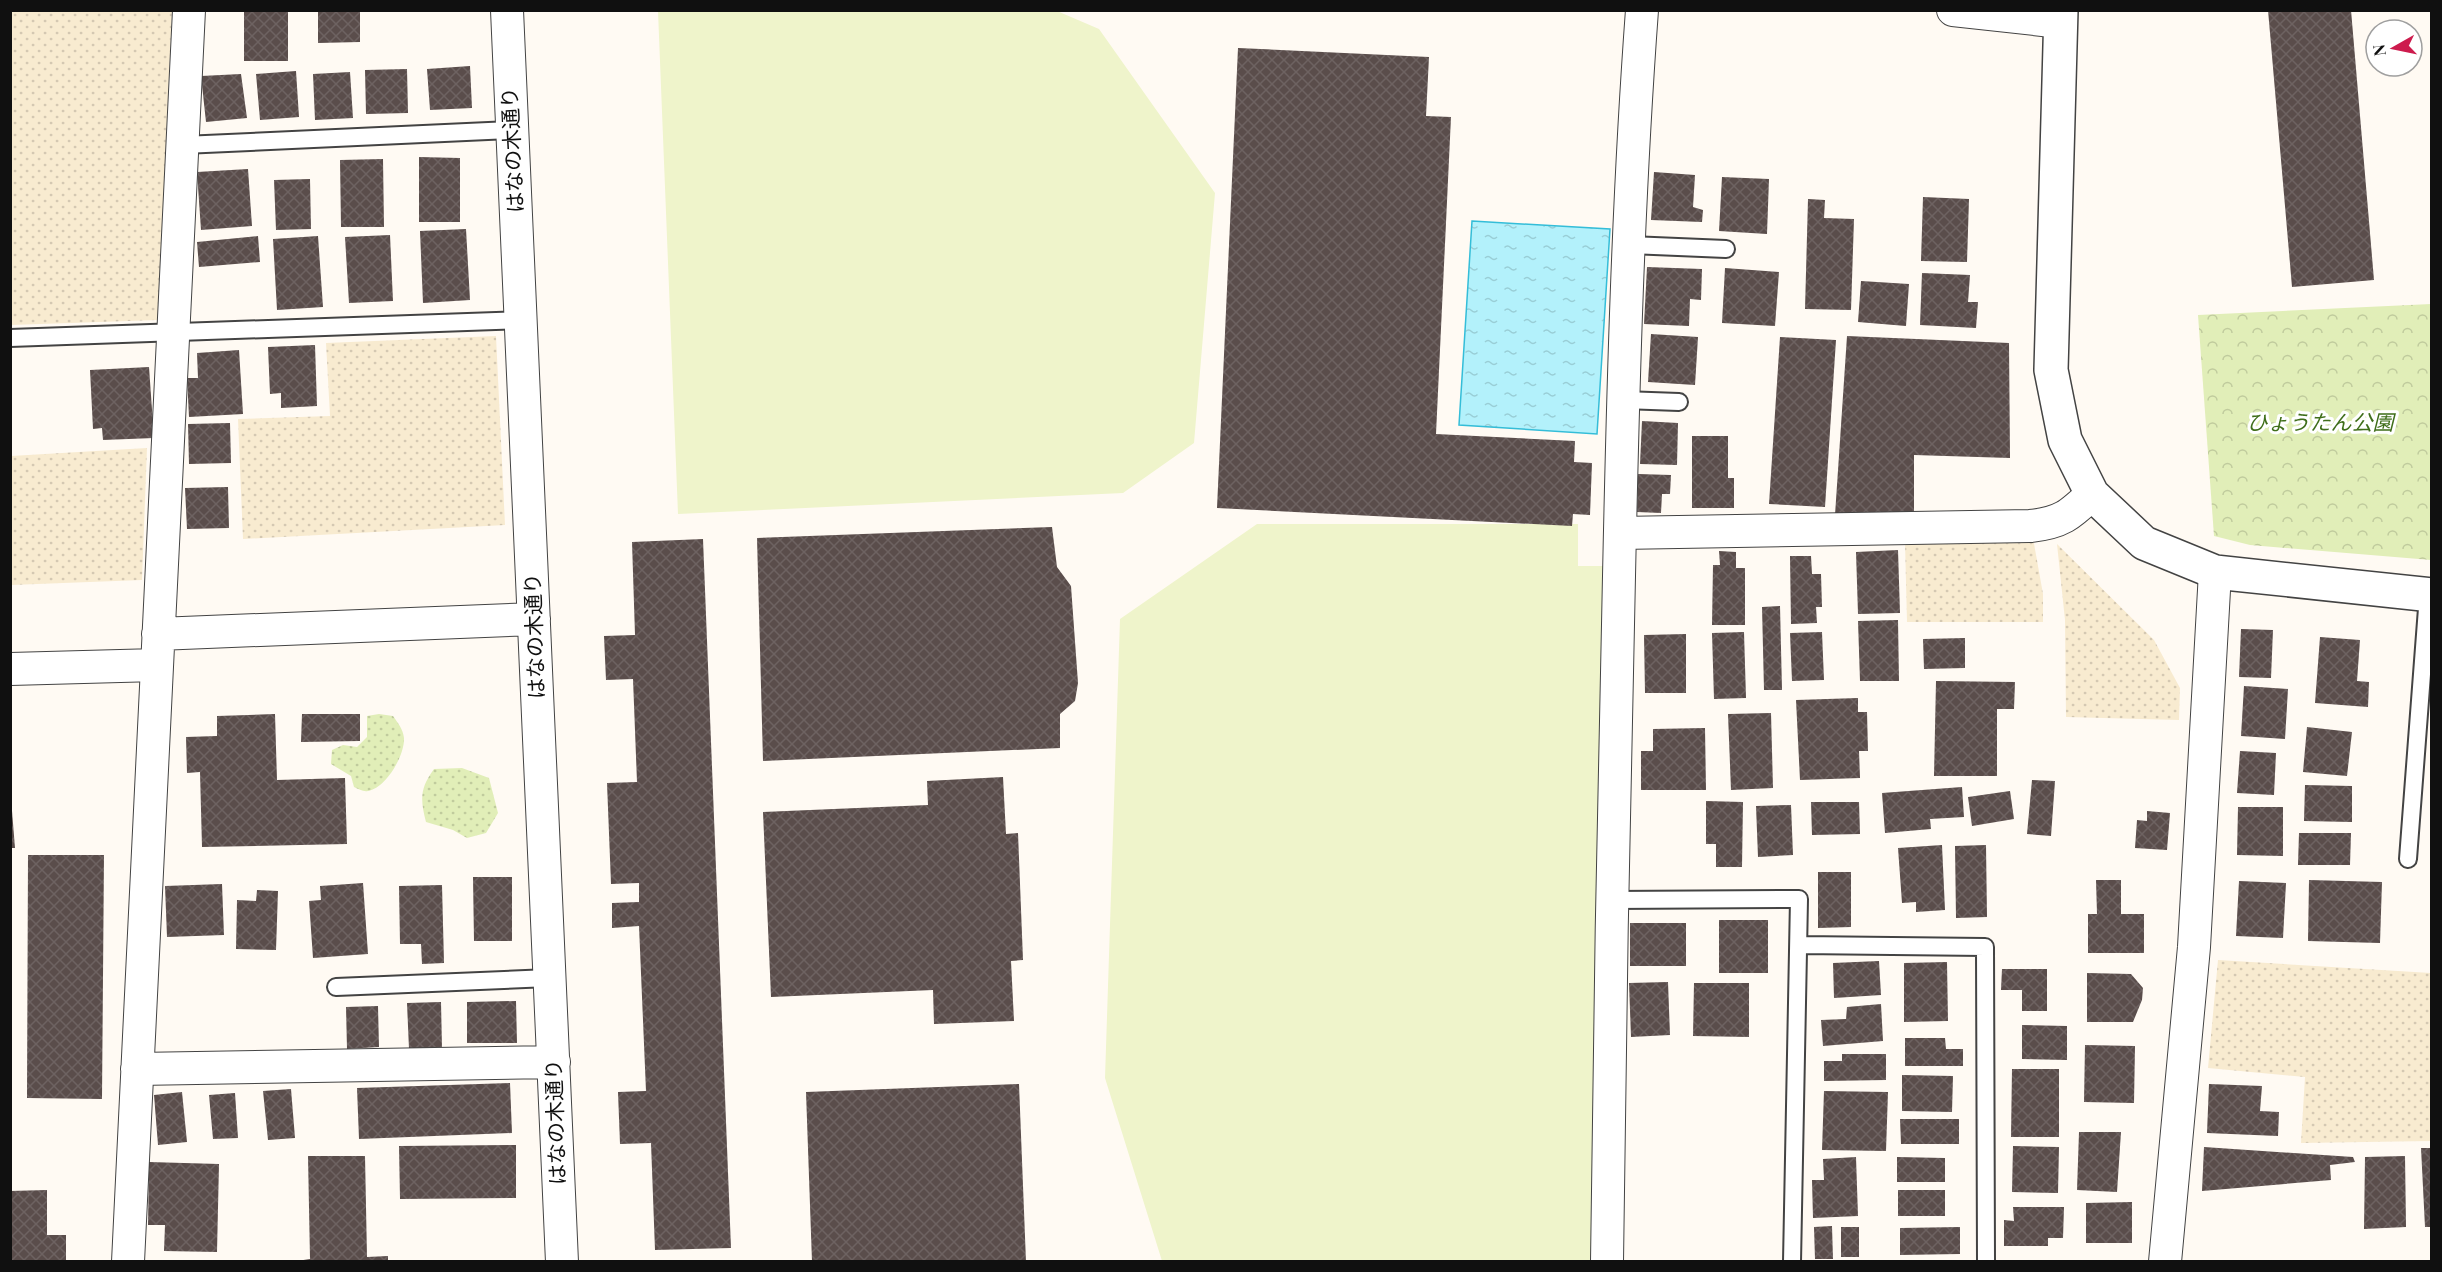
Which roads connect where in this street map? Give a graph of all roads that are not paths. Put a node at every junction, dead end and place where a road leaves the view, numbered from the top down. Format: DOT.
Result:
graph roads {
  1 [pos="189,10"];
  2 [pos="507,10"];
  3 [pos="1642,10"];
  4 [pos="1953,10"];
  5 [pos="2061,16"];
  6 [pos="512,130"];
  7 [pos="183,145"];
  8 [pos="1630,245"];
  9 [pos="1726,249"];
  10 [pos="522,320"];
  11 [pos="174,333"];
  12 [pos="10,338"];
  13 [pos="1623,400"];
  14 [pos="1679,402"];
  15 [pos="2092,494"];
  16 [pos="1620,533"];
  17 [pos="2215,572"];
  18 [pos="2430,595"];
  19 [pos="534,619"];
  20 [pos="158,634"];
  21 [pos="157,665"];
  22 [pos="10,669"];
  23 [pos="2408,859"];
  24 [pos="1611,900"];
  25 [pos="1800,945"];
  26 [pos="549,978"];
  27 [pos="336,987"];
  28 [pos="554,1062"];
  29 [pos="137,1068"];
  30 [pos="128,1262"];
  31 [pos="562,1262"];
  32 [pos="1607,1262"];
  33 [pos="1792,1262"];
  34 [pos="1986,1262"];
  35 [pos="2165,1262"];
  1 -- 7 [label="street"];
  2 -- 6 [label="street, はなの木通り"];
  3 -- 8 [label="street"];
  4 -- 5 [label="street"];
  5 -- 15 [label="street"];
  6 -- 7 [label="lane"];
  6 -- 10 [label="street, はなの木通り"];
  7 -- 11 [label="street"];
  8 -- 9 [label="lane"];
  8 -- 13 [label="street"];
  10 -- 11 [label="lane"];
  10 -- 19 [label="street, はなの木通り"];
  11 -- 12 [label="lane"];
  11 -- 20 [label="street"];
  13 -- 14 [label="lane"];
  13 -- 16 [label="street"];
  15 -- 16 [label="street"];
  15 -- 17 [label="street"];
  16 -- 24 [label="street"];
  17 -- 18 [label="street"];
  17 -- 35 [label="street"];
  18 -- 23 [label="lane"];
  19 -- 20 [label="street"];
  19 -- 26 [label="street, はなの木通り"];
  20 -- 21 [label="street"];
  21 -- 22 [label="street"];
  21 -- 29 [label="street"];
  24 -- 25 [label="lane"];
  24 -- 32 [label="street"];
  25 -- 33 [label="lane"];
  25 -- 34 [label="lane"];
  26 -- 27 [label="lane"];
  26 -- 28 [label="street, はなの木通り"];
  28 -- 29 [label="street"];
  28 -- 31 [label="street, はなの木通り"];
  29 -- 30 [label="street"];
}
